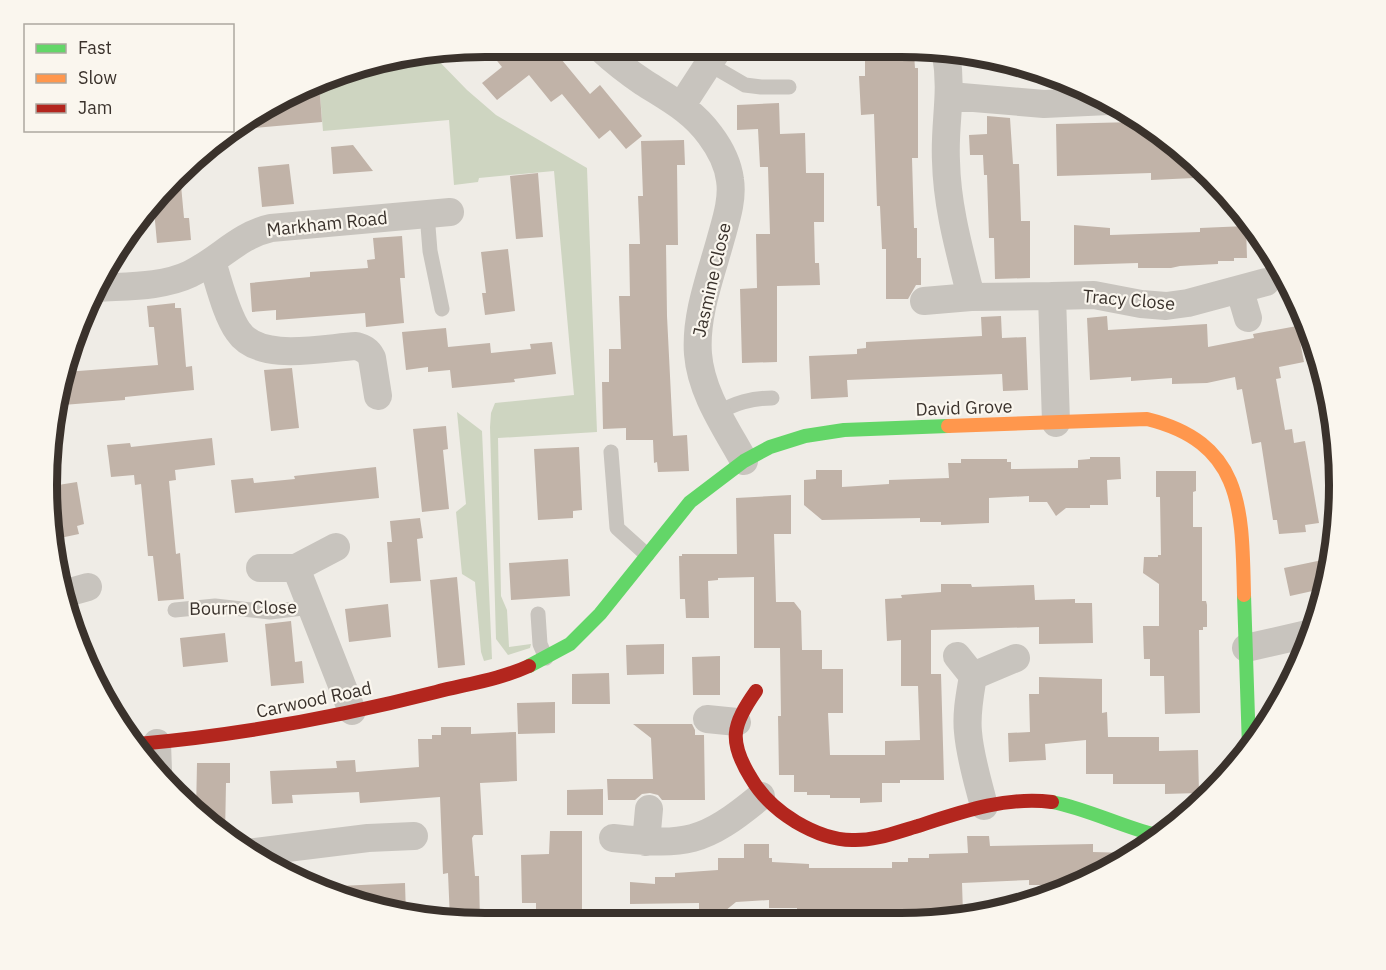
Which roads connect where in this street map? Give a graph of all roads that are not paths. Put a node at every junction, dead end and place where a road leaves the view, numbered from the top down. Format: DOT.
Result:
graph roads {
  1 [pos="611,57"];
  2 [pos="711,57"];
  3 [pos="713,57"];
  4 [pos="947,60"];
  5 [pos="789,87"];
  6 [pos="950,96"];
  7 [pos="1092,102"];
  8 [pos="682,105"];
  9 [pos="438,213"];
  10 [pos="212,262"];
  11 [pos="106,287"];
  12 [pos="1052,296"];
  13 [pos="971,297"];
  14 [pos="924,301"];
  15 [pos="442,309"];
  16 [pos="1248,318"];
  17 [pos="378,396"];
  18 [pos="772,398"];
  19 [pos="717,412"];
  20 [pos="1056,423"];
  21 [pos="610,452"];
  22 [pos="744,461"];
  23 [pos="336,547"];
  24 [pos="647,555"];
  25 [pos="260,568"];
  26 [pos="296,568"];
  27 [pos="311,607"];
  28 [pos="175,610"];
  29 [pos="538,614"];
  30 [pos="1301,635"];
  31 [pos="1246,648"];
  32 [pos="546,658"];
  33 [pos="1016,658"];
  34 [pos="496,676"];
  35 [pos="756,691"];
  36 [pos="352,711"];
  37 [pos="707,718"];
  38 [pos="737,722"];
  39 [pos="1249,734"];
  40 [pos="147,744"];
  41 [pos="761,796"];
  42 [pos="984,806"];
  43 [pos="649,809"];
  44 [pos="1150,833"];
  45 [pos="414,836"];
  46 [pos="613,838"];
  47 [pos="646,842"];
  48 [pos="263,851"];
  1 -- 8 [label="street, Jasmine Close"];
  2 -- 8 [label="street"];
  3 -- 5 [label="lane"];
  4 -- 6 [label="street"];
  6 -- 7 [label="street"];
  6 -- 13 [label="street"];
  8 -- 19 [label="street, Jasmine Close"];
  9 -- 10 [label="street, Markham Road"];
  9 -- 15 [label="lane, Markham Road"];
  10 -- 11 [label="street, Markham Road"];
  10 -- 17 [label="street"];
  12 -- 13 [label="street, Tracy Close"];
  12 -- 16 [label="street, Tracy Close"];
  12 -- 20 [label="street"];
  13 -- 14 [label="street, Tracy Close"];
  18 -- 19 [label="lane"];
  19 -- 22 [label="street, Jasmine Close"];
  20 -- 22 [label="street, David Grove"];
  20 -- 31 [label="street, David Grove"];
  21 -- 24 [label="lane"];
  22 -- 24 [label="street, David Grove"];
  23 -- 26 [label="street"];
  24 -- 32 [label="street, David Grove"];
  25 -- 26 [label="street"];
  26 -- 27 [label="street, Bourne Close"];
  27 -- 28 [label="lane, Bourne Close"];
  27 -- 36 [label="street, Bourne Close"];
  29 -- 32 [label="lane"];
  30 -- 31 [label="street"];
  31 -- 39 [label="street, David Grove"];
  32 -- 34 [label="street, David Grove"];
  33 -- 42 [label="street"];
  34 -- 36 [label="street, Carwood Road"];
  35 -- 38 [label="street"];
  36 -- 40 [label="street, Carwood Road"];
  37 -- 38 [label="street"];
  38 -- 41 [label="street"];
  41 -- 42 [label="street"];
  41 -- 47 [label="street"];
  42 -- 44 [label="street"];
  43 -- 47 [label="street"];
  45 -- 48 [label="street"];
  46 -- 47 [label="street"];
}
